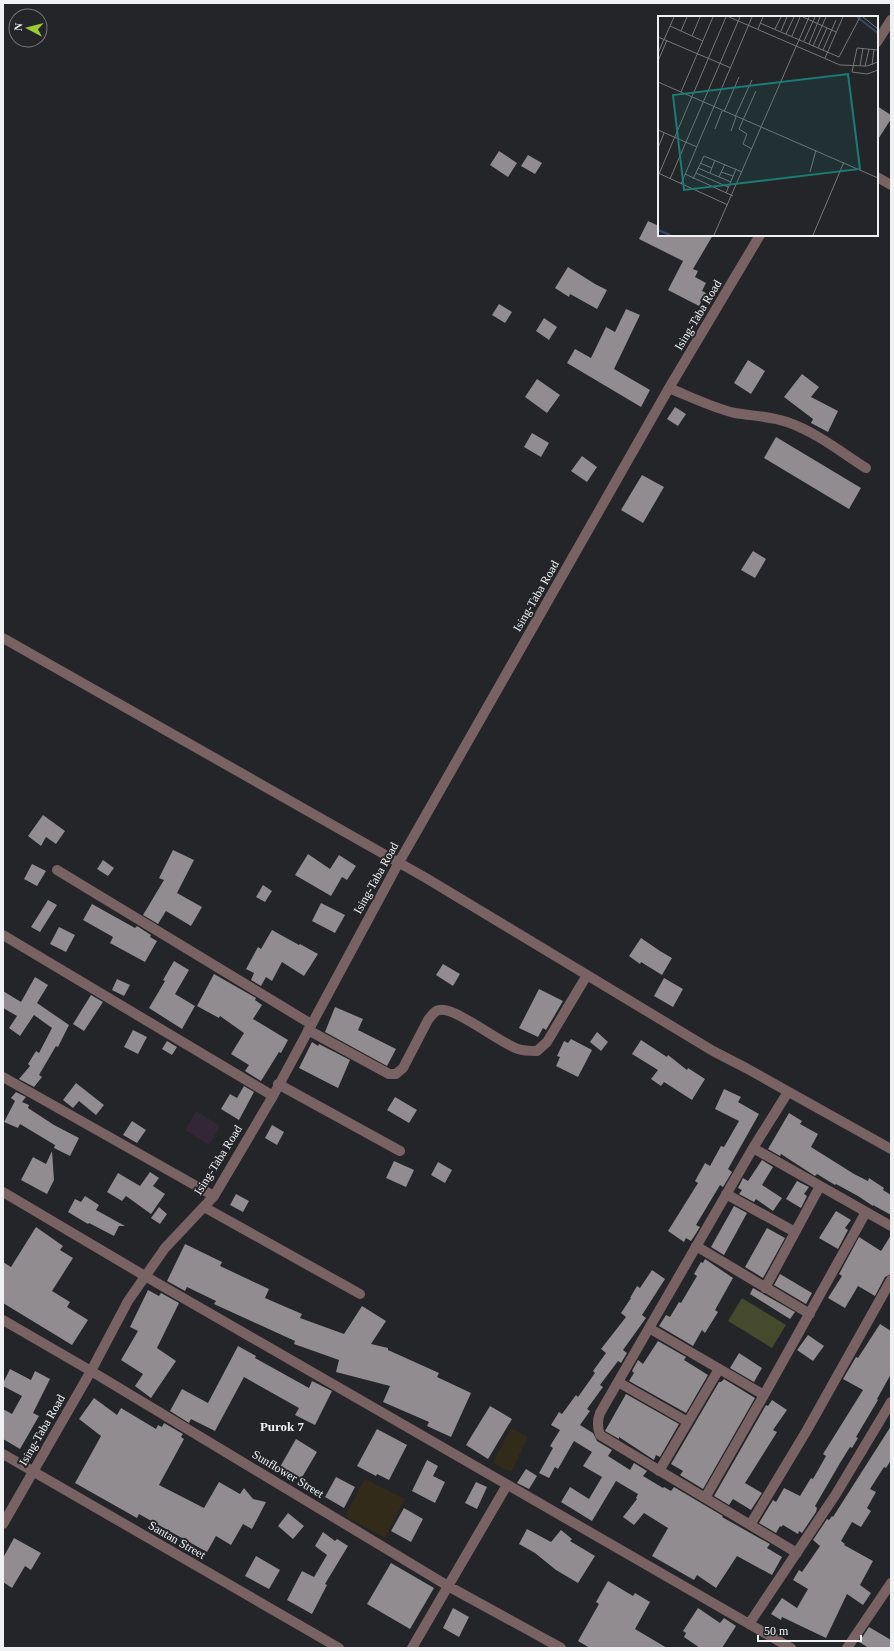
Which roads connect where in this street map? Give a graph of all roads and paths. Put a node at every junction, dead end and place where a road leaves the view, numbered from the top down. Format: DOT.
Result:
graph roads {
  1 [pos="891,20"];
  2 [pos="878,40"];
  3 [pos="878,178"];
  4 [pos="891,185"];
  5 [pos="759,236"];
  6 [pos="669,388"];
  7 [pos="866,468"];
  8 [pos="3,638"];
  9 [pos="398,864"];
  10 [pos="57,870"];
  11 [pos="3,935"];
  12 [pos="587,975"];
  13 [pos="310,1027"];
  14 [pos="3,1077"];
  15 [pos="278,1084"];
  16 [pos="788,1092"];
  17 [pos="272,1096"];
  18 [pos="753,1148"];
  19 [pos="891,1149"];
  20 [pos="400,1151"];
  21 [pos="820,1186"];
  22 [pos="3,1192"];
  23 [pos="726,1194"];
  24 [pos="214,1196"];
  25 [pos="204,1207"];
  26 [pos="866,1212"];
  27 [pos="891,1226"];
  28 [pos="795,1232"];
  29 [pos="696,1246"];
  30 [pos="145,1276"];
  31 [pos="891,1280"];
  32 [pos="765,1288"];
  33 [pos="360,1294"];
  34 [pos="810,1314"];
  35 [pos="3,1320"];
  36 [pos="649,1328"];
  37 [pos="719,1369"];
  38 [pos="91,1371"];
  39 [pos="618,1382"];
  40 [pos="764,1395"];
  41 [pos="891,1402"];
  42 [pos="688,1422"];
  43 [pos="3,1454"];
  44 [pos="659,1471"];
  45 [pos="33,1472"];
  46 [pos="507,1485"];
  47 [pos="705,1498"];
  48 [pos="3,1524"];
  49 [pos="750,1525"];
  50 [pos="797,1553"];
  51 [pos="891,1583"];
  52 [pos="448,1586"];
  53 [pos="749,1624"];
  54 [pos="339,1648"];
  55 [pos="412,1648"];
  56 [pos="561,1648"];
  57 [pos="791,1648"];
  58 [pos="847,1648"];
  1 -- 2 [label="street"];
  3 -- 4 [label="street"];
  5 -- 6 [label="street, Ising-Taba Road"];
  6 -- 7 [label="street"];
  6 -- 9 [label="street, Ising-Taba Road"];
  8 -- 9 [label="street"];
  9 -- 12 [label="street"];
  9 -- 13 [label="street, Ising-Taba Road"];
  10 -- 13 [label="street"];
  11 -- 17 [label="street"];
  12 -- 13 [label="street"];
  12 -- 16 [label="street"];
  13 -- 15 [label="street, Ising-Taba Road"];
  14 -- 24 [label="street"];
  15 -- 17 [label="street, Ising-Taba Road"];
  15 -- 20 [label="street"];
  16 -- 18 [label="street"];
  16 -- 19 [label="street"];
  17 -- 24 [label="street, Ising-Taba Road"];
  18 -- 21 [label="street"];
  18 -- 23 [label="street"];
  21 -- 26 [label="street"];
  21 -- 28 [label="street"];
  22 -- 30 [label="street"];
  23 -- 28 [label="street"];
  23 -- 29 [label="street"];
  24 -- 25 [label="street, Ising-Taba Road"];
  25 -- 30 [label="street, Ising-Taba Road"];
  25 -- 33 [label="street"];
  26 -- 27 [label="street"];
  26 -- 34 [label="street"];
  28 -- 32 [label="street"];
  29 -- 32 [label="street"];
  29 -- 36 [label="street"];
  30 -- 38 [label="street, Ising-Taba Road"];
  30 -- 46 [label="street"];
  31 -- 49 [label="street"];
  32 -- 34 [label="street"];
  34 -- 40 [label="street"];
  35 -- 38 [label="street, Sunflower Street"];
  36 -- 37 [label="street"];
  36 -- 39 [label="street"];
  37 -- 40 [label="street"];
  37 -- 42 [label="street"];
  38 -- 45 [label="street, Ising-Taba Road"];
  38 -- 52 [label="street, Sunflower Street"];
  39 -- 42 [label="street"];
  39 -- 44 [label="street"];
  40 -- 47 [label="street"];
  41 -- 50 [label="street"];
  42 -- 44 [label="street"];
  43 -- 45 [label="street, Santan Street"];
  44 -- 47 [label="street"];
  45 -- 48 [label="street, Ising-Taba Road"];
  45 -- 54 [label="street, Santan Street"];
  46 -- 52 [label="street"];
  46 -- 53 [label="street"];
  47 -- 49 [label="street"];
  49 -- 50 [label="street"];
  50 -- 53 [label="street"];
  51 -- 58 [label="street"];
  52 -- 55 [label="street"];
  52 -- 56 [label="street, Sunflower Street"];
  53 -- 57 [label="street"];
}
